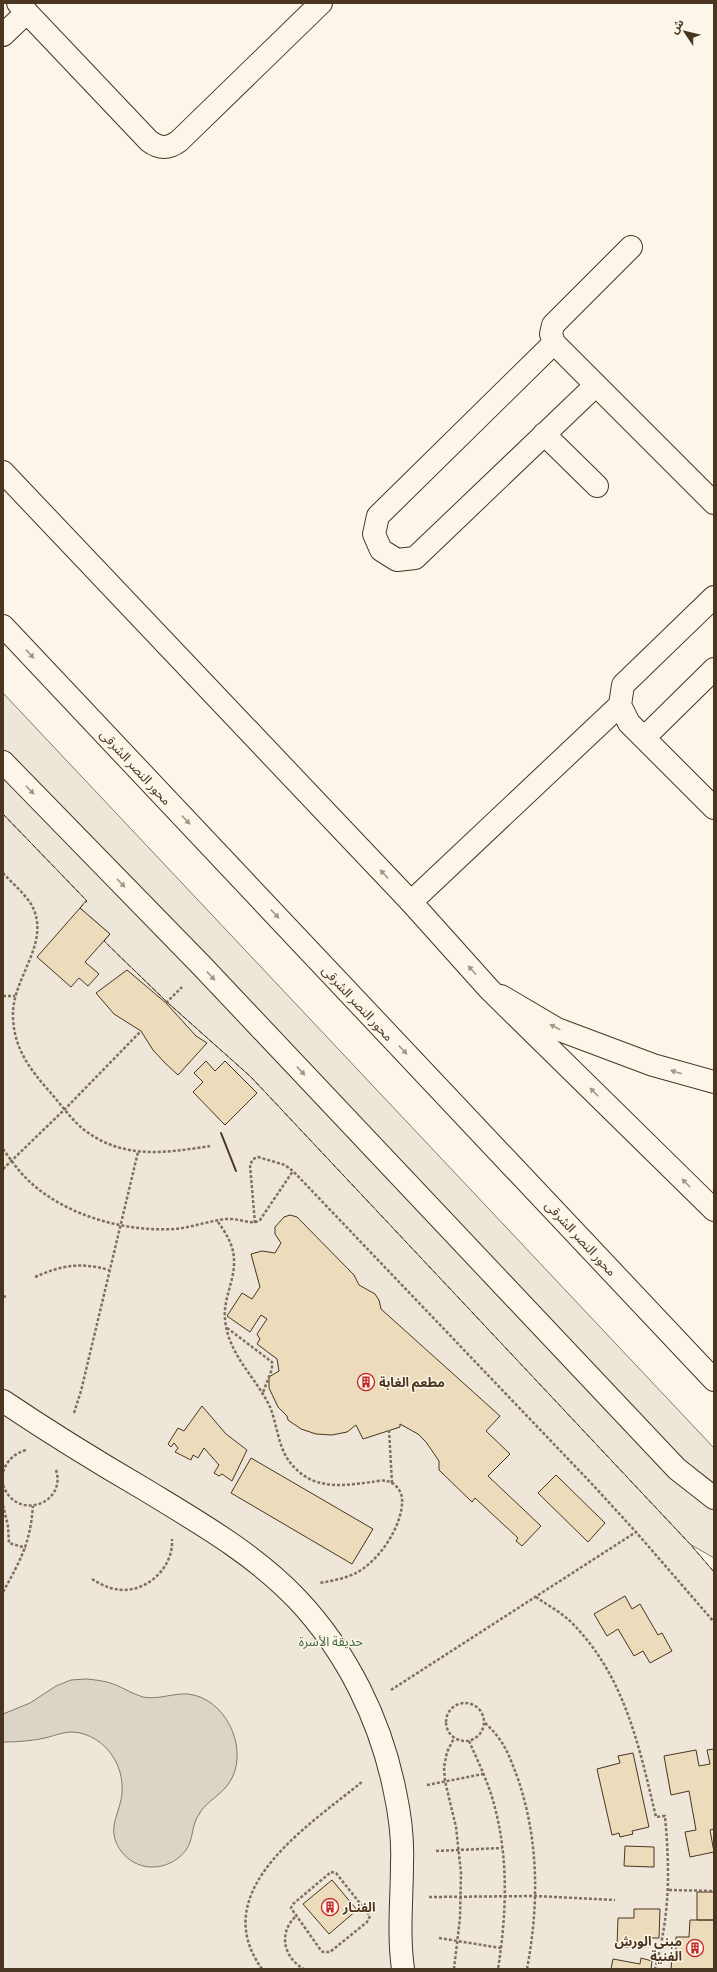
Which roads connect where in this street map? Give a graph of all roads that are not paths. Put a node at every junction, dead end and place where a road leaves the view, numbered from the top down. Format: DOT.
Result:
graph roads {
  1 [pos="321,3"];
  2 [pos="23,7"];
  3 [pos="3,35"];
  4 [pos="631,247"];
  5 [pos="554,342"];
  6 [pos="596,385"];
  7 [pos="544,434"];
  8 [pos="3,472"];
  9 [pos="597,486"];
  10 [pos="714,503"];
  11 [pos="714,597"];
  12 [pos="3,626"];
  13 [pos="714,669"];
  14 [pos="620,705"];
  15 [pos="644,738"];
  16 [pos="3,762"];
  17 [pos="714,808"];
  18 [pos="411,902"];
  19 [pos="489,989"];
  20 [pos="714,1082"];
  21 [pos="714,1210"];
  22 [pos="714,1380"];
  23 [pos="3,1401"];
  24 [pos="714,1498"];
  25 [pos="399,1963"];
  1 -- 2 [label="main road"];
  2 -- 3 [label="main road"];
  4 -- 5 [label="main road"];
  5 -- 6 [label="main road"];
  5 -- 7 [label="main road"];
  6 -- 7 [label="main road"];
  6 -- 10 [label="main road"];
  7 -- 9 [label="main road"];
  18 -- 8 [label="main road, one-way"];
  11 -- 14 [label="main road"];
  12 -- 22 [label="main road, محور النصر الشرقى, one-way"];
  13 -- 15 [label="main road"];
  14 -- 15 [label="main road"];
  14 -- 18 [label="main road"];
  15 -- 17 [label="main road"];
  16 -- 24 [label="main road, one-way"];
  19 -- 18 [label="main road, one-way"];
  20 -- 19 [label="main road, one-way"];
  21 -- 19 [label="main road, one-way"];
  23 -- 25 [label="main road"];
}
